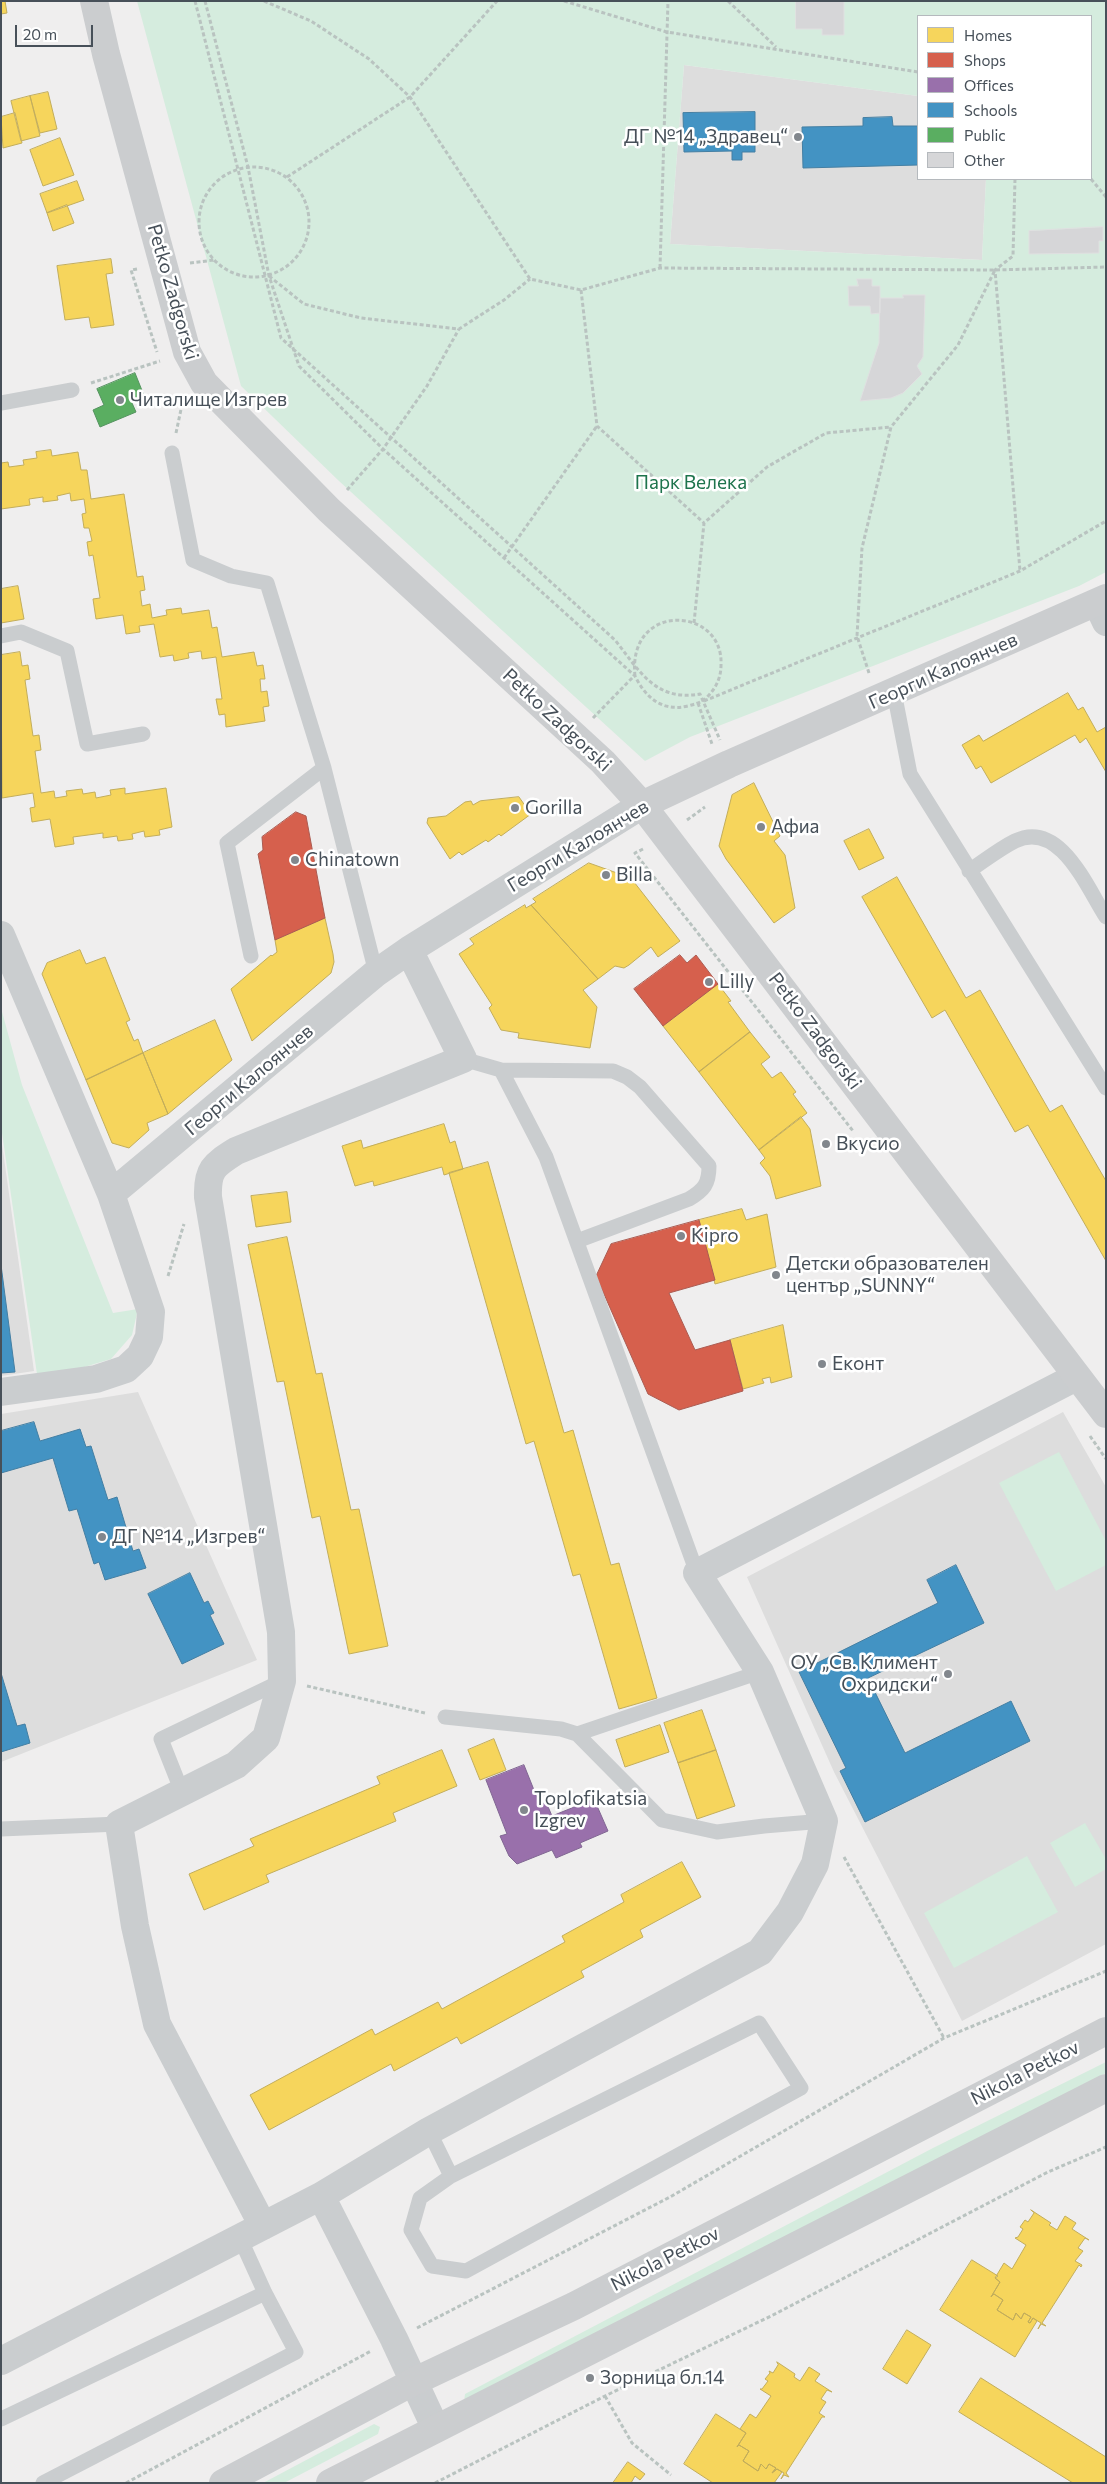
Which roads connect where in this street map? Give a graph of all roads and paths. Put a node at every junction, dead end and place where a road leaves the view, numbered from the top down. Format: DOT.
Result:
graph roads {
  1 [pos="94,1"];
  2 [pos="206,1"];
  3 [pos="264,1"];
  4 [pos="496,1"];
  5 [pos="564,1"];
  6 [pos="668,1"];
  7 [pos="728,1"];
  8 [pos="667,32"];
  9 [pos="776,48"];
  10 [pos="917,72"];
  11 [pos="410,97"];
  12 [pos="248,167"];
  13 [pos="287,177"];
  14 [pos="1015,180"];
  15 [pos="1091,180"];
  16 [pos="1106,197"];
  17 [pos="1106,267"];
  18 [pos="660,268"];
  19 [pos="995,270"];
  20 [pos="269,276"];
  21 [pos="530,279"];
  22 [pos="581,290"];
  23 [pos="459,329"];
  24 [pos="160,361"];
  25 [pos="72,390"];
  26 [pos="184,396"];
  27 [pos="1,403"];
  28 [pos="597,426"];
  29 [pos="891,427"];
  30 [pos="383,448"];
  31 [pos="172,453"];
  32 [pos="329,510"];
  33 [pos="1106,521"];
  34 [pos="704,524"];
  35 [pos="504,558"];
  36 [pos="1020,571"];
  37 [pos="1103,607"];
  38 [pos="694,623"];
  39 [pos="1,636"];
  40 [pos="857,636"];
  41 [pos="635,676"];
  42 [pos="885,696"];
  43 [pos="697,704"];
  44 [pos="143,734"];
  45 [pos="575,736"];
  46 [pos="324,768"];
  47 [pos="721,768"];
  48 [pos="642,805"];
  49 [pos="969,871"];
  50 [pos="1106,917"];
  51 [pos="1,935"];
  52 [pos="409,950"];
  53 [pos="251,956"];
  54 [pos="376,973"];
  55 [pos="463,1059"];
  56 [pos="501,1070"];
  57 [pos="1106,1088"];
  58 [pos="111,1194"];
  59 [pos="208,1199"];
  60 [pos="576,1241"];
  61 [pos="151,1312"];
  62 [pos="1076,1377"];
  63 [pos="1,1392"];
  64 [pos="1106,1414"];
  65 [pos="697,1573"];
  66 [pos="760,1672"];
  67 [pos="282,1681"];
  68 [pos="445,1717"];
  69 [pos="577,1734"];
  70 [pos="182,1792"];
  71 [pos="824,1821"];
  72 [pos="119,1824"];
  73 [pos="1,1829"];
  74 [pos="843,1856"];
  75 [pos="1106,1971"];
  76 [pos="1106,2031"];
  77 [pos="944,2038"];
  78 [pos="1106,2088"];
  79 [pos="429,2131"];
  80 [pos="1106,2147"];
  81 [pos="452,2176"];
  82 [pos="321,2196"];
  83 [pos="264,2226"];
  84 [pos="240,2238"];
  85 [pos="265,2293"];
  86 [pos="394,2340"];
  87 [pos="1,2362"];
  88 [pos="413,2382"];
  89 [pos="605,2396"];
  90 [pos="1,2419"];
  91 [pos="436,2427"];
  92 [pos="671,2475"];
  93 [pos="43,2483"];
  94 [pos="126,2483"];
  95 [pos="224,2483"];
  96 [pos="330,2483"];
  97 [pos="435,2483"];
  1 -- 32 [label="street, Petko Zadgorski"];
  2 -- 12 [label="path"];
  3 -- 11 [label="path"];
  4 -- 11 [label="path"];
  5 -- 8 [label="path"];
  6 -- 8 [label="path"];
  7 -- 9 [label="path"];
  8 -- 9 [label="path"];
  8 -- 18 [label="path"];
  9 -- 10 [label="path"];
  11 -- 13 [label="path"];
  11 -- 21 [label="path"];
  12 -- 13 [label="path"];
  12 -- 20 [label="path"];
  12 -- 20 [label="path"];
  13 -- 20 [label="path"];
  14 -- 19 [label="path"];
  15 -- 16 [label="path"];
  17 -- 19 [label="path"];
  18 -- 19 [label="path"];
  18 -- 22 [label="path"];
  19 -- 29 [label="path"];
  19 -- 36 [label="path"];
  20 -- 23 [label="path"];
  20 -- 30 [label="path"];
  21 -- 22 [label="path"];
  21 -- 23 [label="path"];
  22 -- 28 [label="path"];
  23 -- 30 [label="path"];
  24 -- 25 [label="path"];
  25 -- 27 [label="lane"];
  26 -- 31 [label="path"];
  28 -- 34 [label="path"];
  28 -- 35 [label="path"];
  29 -- 34 [label="path"];
  29 -- 40 [label="path"];
  30 -- 32 [label="path"];
  30 -- 35 [label="path"];
  31 -- 46 [label="lane"];
  32 -- 45 [label="street, Petko Zadgorski"];
  33 -- 36 [label="path"];
  34 -- 38 [label="path"];
  35 -- 41 [label="path"];
  36 -- 40 [label="path"];
  37 -- 42 [label="street, Георги Калоянчев"];
  38 -- 41 [label="path"];
  38 -- 43 [label="path"];
  39 -- 44 [label="lane"];
  40 -- 42 [label="path"];
  40 -- 43 [label="path"];
  41 -- 43 [label="path"];
  41 -- 45 [label="path"];
  42 -- 47 [label="street, Георги Калоянчев"];
  42 -- 49 [label="lane"];
  43 -- 47 [label="path"];
  45 -- 48 [label="street, Petko Zadgorski"];
  46 -- 53 [label="lane"];
  46 -- 54 [label="lane"];
  47 -- 48 [label="street, Георги Калоянчев"];
  48 -- 52 [label="street, Георги Калоянчев"];
  48 -- 62 [label="street, Petko Zadgorski"];
  49 -- 50 [label="lane"];
  49 -- 57 [label="lane"];
  51 -- 58 [label="street"];
  52 -- 54 [label="street, Георги Калоянчев"];
  52 -- 55 [label="street"];
  54 -- 58 [label="street, Георги Калоянчев"];
  55 -- 56 [label="lane"];
  55 -- 59 [label="street"];
  56 -- 60 [label="lane"];
  56 -- 60 [label="lane"];
  58 -- 61 [label="street"];
  59 -- 61 [label="path"];
  59 -- 67 [label="street"];
  60 -- 65 [label="lane"];
  61 -- 63 [label="street"];
  62 -- 64 [label="street, Petko Zadgorski"];
  62 -- 65 [label="street"];
  65 -- 66 [label="street"];
  66 -- 69 [label="lane"];
  66 -- 71 [label="street"];
  67 -- 68 [label="path"];
  67 -- 70 [label="street"];
  67 -- 70 [label="lane"];
  68 -- 69 [label="lane"];
  69 -- 71 [label="lane"];
  70 -- 72 [label="street"];
  71 -- 79 [label="street"];
  72 -- 73 [label="lane"];
  72 -- 83 [label="street"];
  74 -- 77 [label="path"];
  75 -- 77 [label="path"];
  76 -- 88 [label="street, Nikola Petkov"];
  77 -- 86 [label="path"];
  78 -- 91 [label="street"];
  79 -- 81 [label="lane"];
  79 -- 82 [label="street"];
  80 -- 89 [label="path"];
  81 -- 81 [label="lane"];
  82 -- 83 [label="street"];
  82 -- 86 [label="street"];
  83 -- 84 [label="street"];
  84 -- 85 [label="lane"];
  84 -- 87 [label="street"];
  85 -- 90 [label="lane"];
  85 -- 93 [label="lane"];
  86 -- 88 [label="street"];
  86 -- 94 [label="path"];
  88 -- 91 [label="street"];
  88 -- 95 [label="street, Nikola Petkov"];
  89 -- 92 [label="path"];
  89 -- 97 [label="path"];
  91 -- 96 [label="street"];
}
